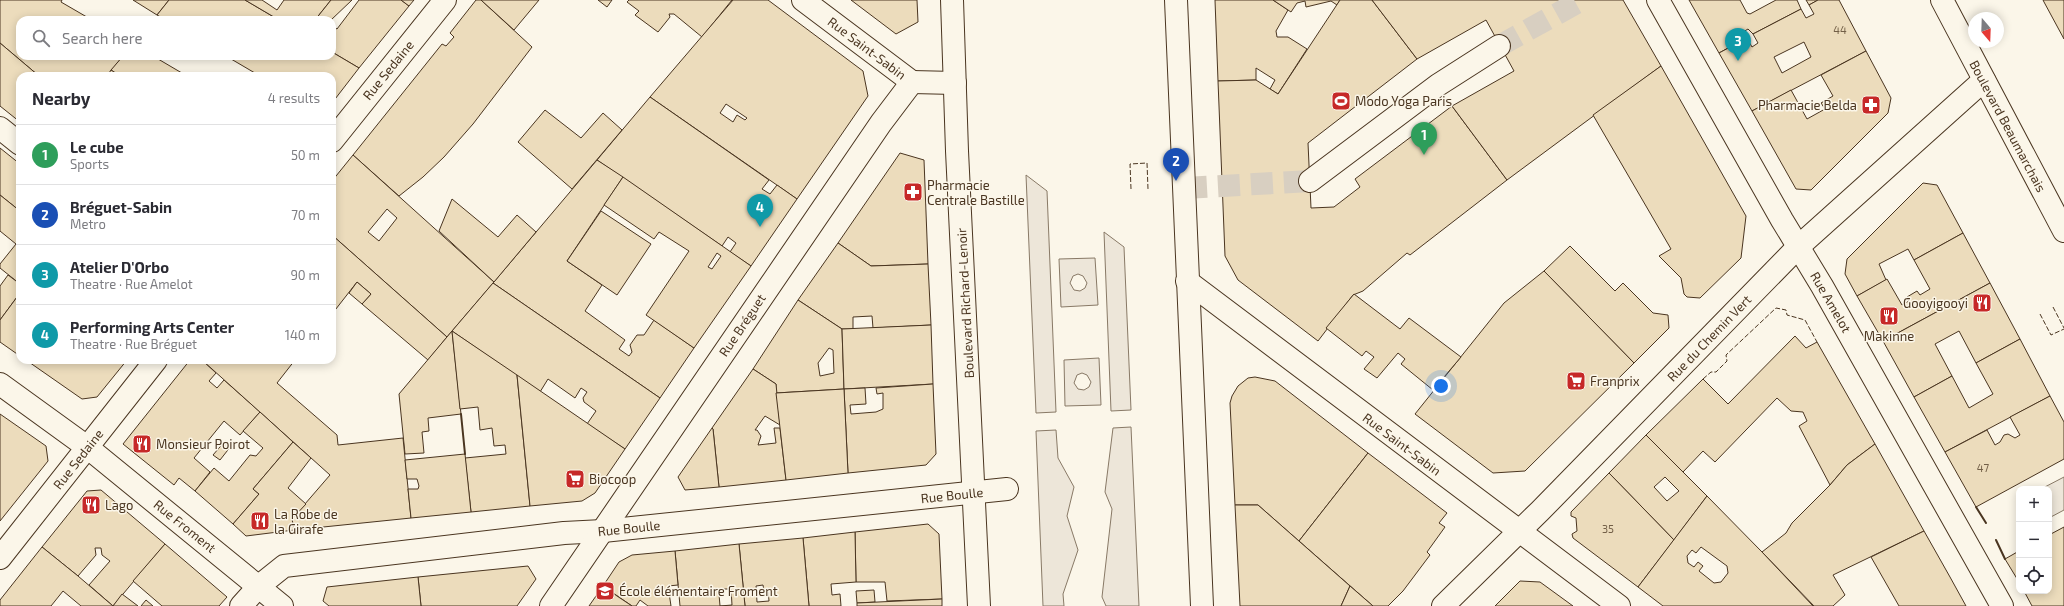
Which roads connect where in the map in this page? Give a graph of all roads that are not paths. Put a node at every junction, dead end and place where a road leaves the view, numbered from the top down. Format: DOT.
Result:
graph roads {
  1 [pos="445,0"];
  2 [pos="803,0"];
  3 [pos="952,0"];
  4 [pos="1176,0"];
  5 [pos="1658,0"];
  6 [pos="1942,0"];
  7 [pos="1500,46"];
  8 [pos="1984,80"];
  9 [pos="912,82"];
  10 [pos="955,83"];
  11 [pos="0,128"];
  12 [pos="336,136"];
  13 [pos="16,141"];
  14 [pos="1310,181"];
  15 [pos="2064,231"];
  16 [pos="1798,247"];
  17 [pos="1187,280"];
  18 [pos="153,364"];
  19 [pos="0,384"];
  20 [pos="87,447"];
  21 [pos="1008,489"];
  22 [pos="975,492"];
  23 [pos="603,531"];
  24 [pos="1519,532"];
  25 [pos="0,558"];
  26 [pos="259,586"];
  27 [pos="241,606"];
  28 [pos="282,606"];
  29 [pos="550,606"];
  30 [pos="980,606"];
  31 [pos="1202,606"];
  32 [pos="1443,606"];
  33 [pos="1619,606"];
  34 [pos="2002,606"];
  1 -- 12 [label="street, Rue Sedaine"];
  2 -- 9 [label="street, Rue Saint-Sabin"];
  3 -- 10 [label="street, Boulevard Richard-Lenoir"];
  4 -- 17 [label="street"];
  5 -- 16 [label="street, Rue Amelot"];
  6 -- 8 [label="street, Boulevard Beaumarchais"];
  7 -- 14 [label="street"];
  8 -- 15 [label="street, Boulevard Beaumarchais"];
  8 -- 16 [label="street, Rue du Chemin Vert"];
  9 -- 10 [label="street"];
  9 -- 23 [label="street, Rue Bréguet"];
  10 -- 22 [label="street, Boulevard Richard-Lenoir"];
  11 -- 13 [label="street"];
  16 -- 24 [label="street, Rue du Chemin Vert"];
  16 -- 34 [label="street, Rue Amelot"];
  17 -- 24 [label="street, Rue Saint-Sabin"];
  17 -- 31 [label="street"];
  18 -- 20 [label="street, Rue Sedaine"];
  19 -- 20 [label="street, Rue Froment"];
  20 -- 25 [label="street, Rue Sedaine"];
  20 -- 26 [label="street, Rue Froment"];
  21 -- 22 [label="street, Rue Boulle"];
  22 -- 23 [label="street, Rue Boulle"];
  22 -- 30 [label="street, Boulevard Richard-Lenoir"];
  23 -- 26 [label="street, Rue Boulle"];
  23 -- 29 [label="street, Rue Bréguet"];
  24 -- 32 [label="street, Rue du Chemin Vert"];
  24 -- 33 [label="street, Rue Saint-Sabin"];
  26 -- 27 [label="street, Rue Boulle"];
  26 -- 28 [label="street, Rue Froment"];
}
